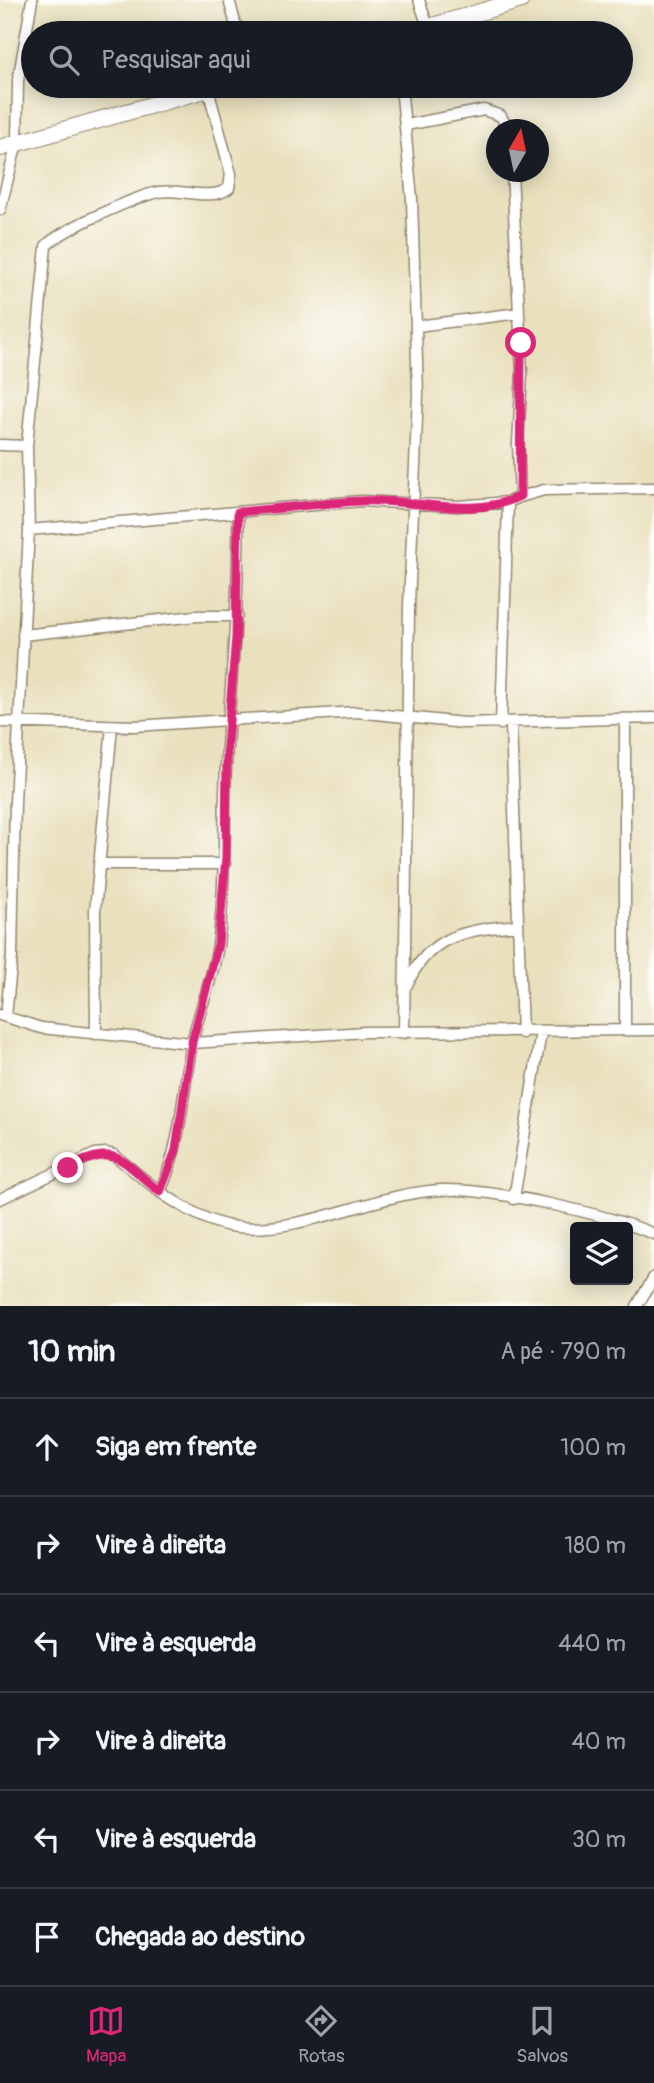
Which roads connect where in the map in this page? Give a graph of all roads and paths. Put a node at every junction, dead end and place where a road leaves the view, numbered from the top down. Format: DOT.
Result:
graph roads {
  1 [pos="32,0"];
  2 [pos="229,0"];
  3 [pos="419,0"];
  4 [pos="522,0"];
  5 [pos="28,21"];
  6 [pos="235,21"];
  7 [pos="426,21"];
  8 [pos="449,21"];
  9 [pos="21,64"];
  10 [pos="174,98"];
  11 [pos="215,98"];
  12 [pos="403,98"];
  13 [pos="502,119"];
  14 [pos="406,125"];
  15 [pos="17,143"];
  16 [pos="0,148"];
  17 [pos="512,182"];
  18 [pos="0,210"];
  19 [pos="519,313"];
  20 [pos="417,327"];
  21 [pos="0,445"];
  22 [pos="27,446"];
  23 [pos="654,488"];
  24 [pos="520,496"];
  25 [pos="508,502"];
  26 [pos="413,503"];
  27 [pos="238,512"];
  28 [pos="29,530"];
  29 [pos="237,616"];
  30 [pos="23,635"];
  31 [pos="409,718"];
  32 [pos="654,718"];
  33 [pos="625,719"];
  34 [pos="0,722"];
  35 [pos="20,722"];
  36 [pos="229,722"];
  37 [pos="506,724"];
  38 [pos="112,726"];
  39 [pos="99,864"];
  40 [pos="225,864"];
  41 [pos="0,902"];
  42 [pos="12,903"];
  43 [pos="518,925"];
  44 [pos="405,991"];
  45 [pos="3,1016"];
  46 [pos="625,1030"];
  47 [pos="654,1030"];
  48 [pos="541,1032"];
  49 [pos="404,1033"];
  50 [pos="523,1033"];
  51 [pos="96,1034"];
  52 [pos="192,1042"];
  53 [pos="160,1192"];
  54 [pos="0,1199"];
  55 [pos="514,1199"];
  56 [pos="654,1234"];
  57 [pos="654,1277"];
  58 [pos="637,1306"];
  1 -- 5 [label="street"];
  2 -- 6 [label="street"];
  3 -- 7 [label="street"];
  4 -- 8 [label="main road"];
  9 -- 15 [label="street"];
  10 -- 15 [label="main road"];
  11 -- 22 [label="street"];
  12 -- 14 [label="street"];
  13 -- 14 [label="street"];
  14 -- 20 [label="street"];
  15 -- 16 [label="main road"];
  15 -- 18 [label="street"];
  17 -- 19 [label="street"];
  19 -- 20 [label="street"];
  19 -- 24 [label="street"];
  20 -- 26 [label="street"];
  21 -- 22 [label="street"];
  22 -- 28 [label="street"];
  23 -- 24 [label="street"];
  24 -- 25 [label="street"];
  25 -- 26 [label="street"];
  25 -- 37 [label="street"];
  26 -- 27 [label="street"];
  26 -- 31 [label="street"];
  27 -- 28 [label="street"];
  27 -- 29 [label="street"];
  28 -- 30 [label="street"];
  29 -- 30 [label="street"];
  29 -- 36 [label="street"];
  30 -- 35 [label="street"];
  31 -- 36 [label="street"];
  31 -- 37 [label="street"];
  31 -- 44 [label="street"];
  32 -- 33 [label="street"];
  33 -- 37 [label="street"];
  33 -- 46 [label="street"];
  34 -- 35 [label="street"];
  35 -- 38 [label="street"];
  35 -- 42 [label="street"];
  36 -- 38 [label="street"];
  36 -- 40 [label="street"];
  37 -- 43 [label="street"];
  38 -- 39 [label="street"];
  39 -- 40 [label="street"];
  39 -- 51 [label="street"];
  40 -- 52 [label="street"];
  41 -- 42 [label="street"];
  42 -- 45 [label="street"];
  43 -- 44 [label="street"];
  43 -- 50 [label="street"];
  44 -- 49 [label="street"];
  45 -- 51 [label="street"];
  46 -- 47 [label="street"];
  46 -- 48 [label="street"];
  48 -- 50 [label="street"];
  48 -- 55 [label="street"];
  49 -- 50 [label="street"];
  49 -- 52 [label="street"];
  51 -- 52 [label="street"];
  52 -- 53 [label="street"];
  53 -- 54 [label="street"];
  53 -- 55 [label="street"];
  55 -- 56 [label="street"];
  57 -- 58 [label="street"];
}
